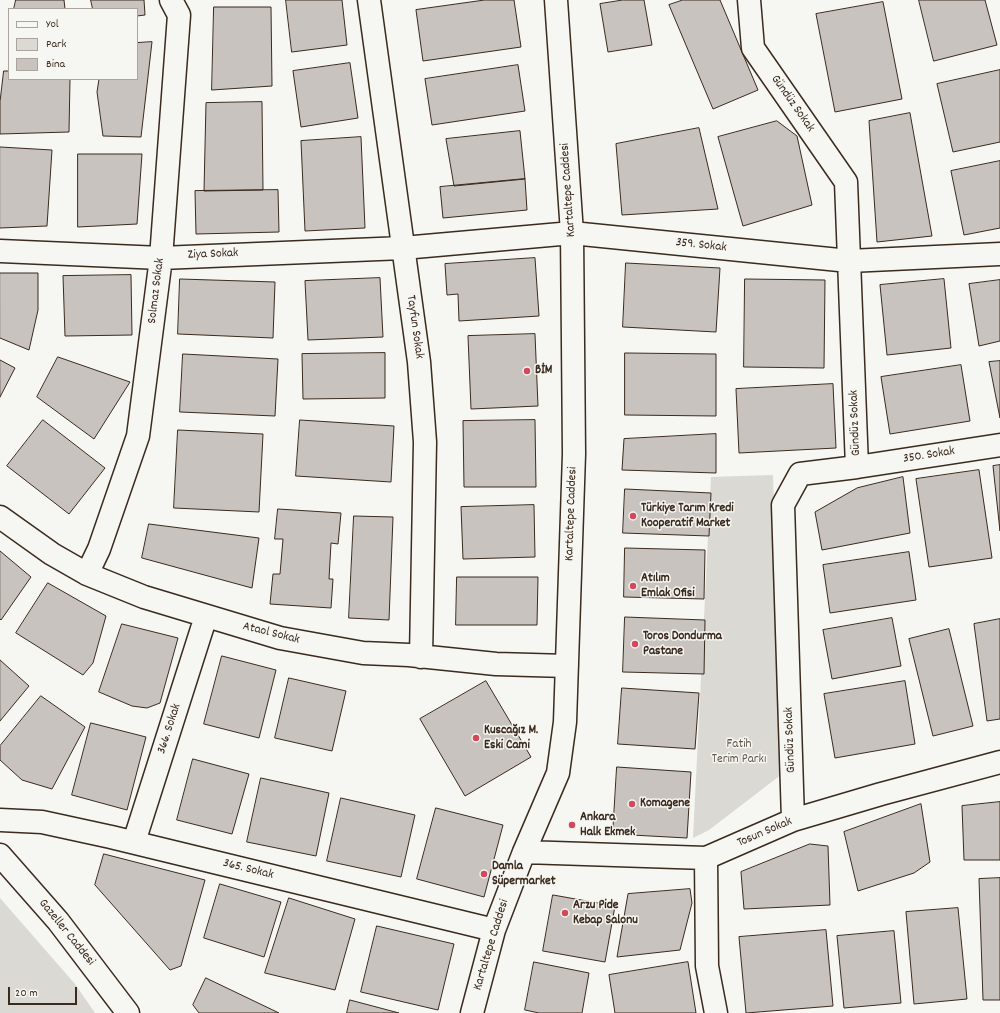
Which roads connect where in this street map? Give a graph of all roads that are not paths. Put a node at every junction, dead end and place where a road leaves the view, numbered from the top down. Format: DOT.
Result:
graph roads {
  1 [pos="171,0"];
  2 [pos="369,0"];
  3 [pos="556,0"];
  4 [pos="748,0"];
  5 [pos="572,233"];
  6 [pos="403,248"];
  7 [pos="0,250"];
  8 [pos="1000,254"];
  9 [pos="161,258"];
  10 [pos="849,261"];
  11 [pos="1000,445"];
  12 [pos="857,467"];
  13 [pos="0,517"];
  14 [pos="87,574"];
  15 [pos="206,616"];
  16 [pos="421,657"];
  17 [pos="567,666"];
  18 [pos="1000,762"];
  19 [pos="0,820"];
  20 [pos="793,820"];
  21 [pos="134,842"];
  22 [pos="524,852"];
  23 [pos="0,855"];
  24 [pos="706,858"];
  25 [pos="494,930"];
  26 [pos="128,1013"];
  27 [pos="472,1013"];
  28 [pos="716,1013"];
  1 -- 9 [label="street, Solmaz Sokak"];
  2 -- 6 [label="street, Tayfun Sokak"];
  3 -- 5 [label="street, Kartaltepe Caddesi"];
  4 -- 10 [label="street, Gündüz Sokak"];
  5 -- 6 [label="street, 359. Sokak"];
  5 -- 10 [label="street, 359. Sokak"];
  5 -- 17 [label="street, Kartaltepe Caddesi"];
  6 -- 9 [label="street, Ziya Sokak"];
  6 -- 16 [label="street, Tayfun Sokak"];
  7 -- 9 [label="street, Ziya Sokak"];
  8 -- 10 [label="street, 359. Sokak"];
  9 -- 14 [label="street, Solmaz Sokak"];
  10 -- 12 [label="street, Gündüz Sokak"];
  11 -- 12 [label="street, 350. Sokak"];
  12 -- 20 [label="street, Gündüz Sokak"];
  13 -- 14 [label="street, Ataol Sokak"];
  14 -- 15 [label="street, Ataol Sokak"];
  15 -- 16 [label="street, Ataol Sokak"];
  15 -- 21 [label="street, 366. Sokak"];
  16 -- 17 [label="street, Ataol Sokak"];
  17 -- 22 [label="street, Kartaltepe Caddesi"];
  18 -- 20 [label="street, Tosun Sokak"];
  19 -- 21 [label="street, 365. Sokak"];
  20 -- 24 [label="street, Tosun Sokak"];
  21 -- 25 [label="street, 365. Sokak"];
  22 -- 24 [label="street, Tosun Sokak"];
  22 -- 25 [label="street, Kartaltepe Caddesi"];
  23 -- 26 [label="street, Gazeller Caddesi"];
  24 -- 28 [label="street"];
  25 -- 27 [label="street, Kartaltepe Caddesi"];
}
